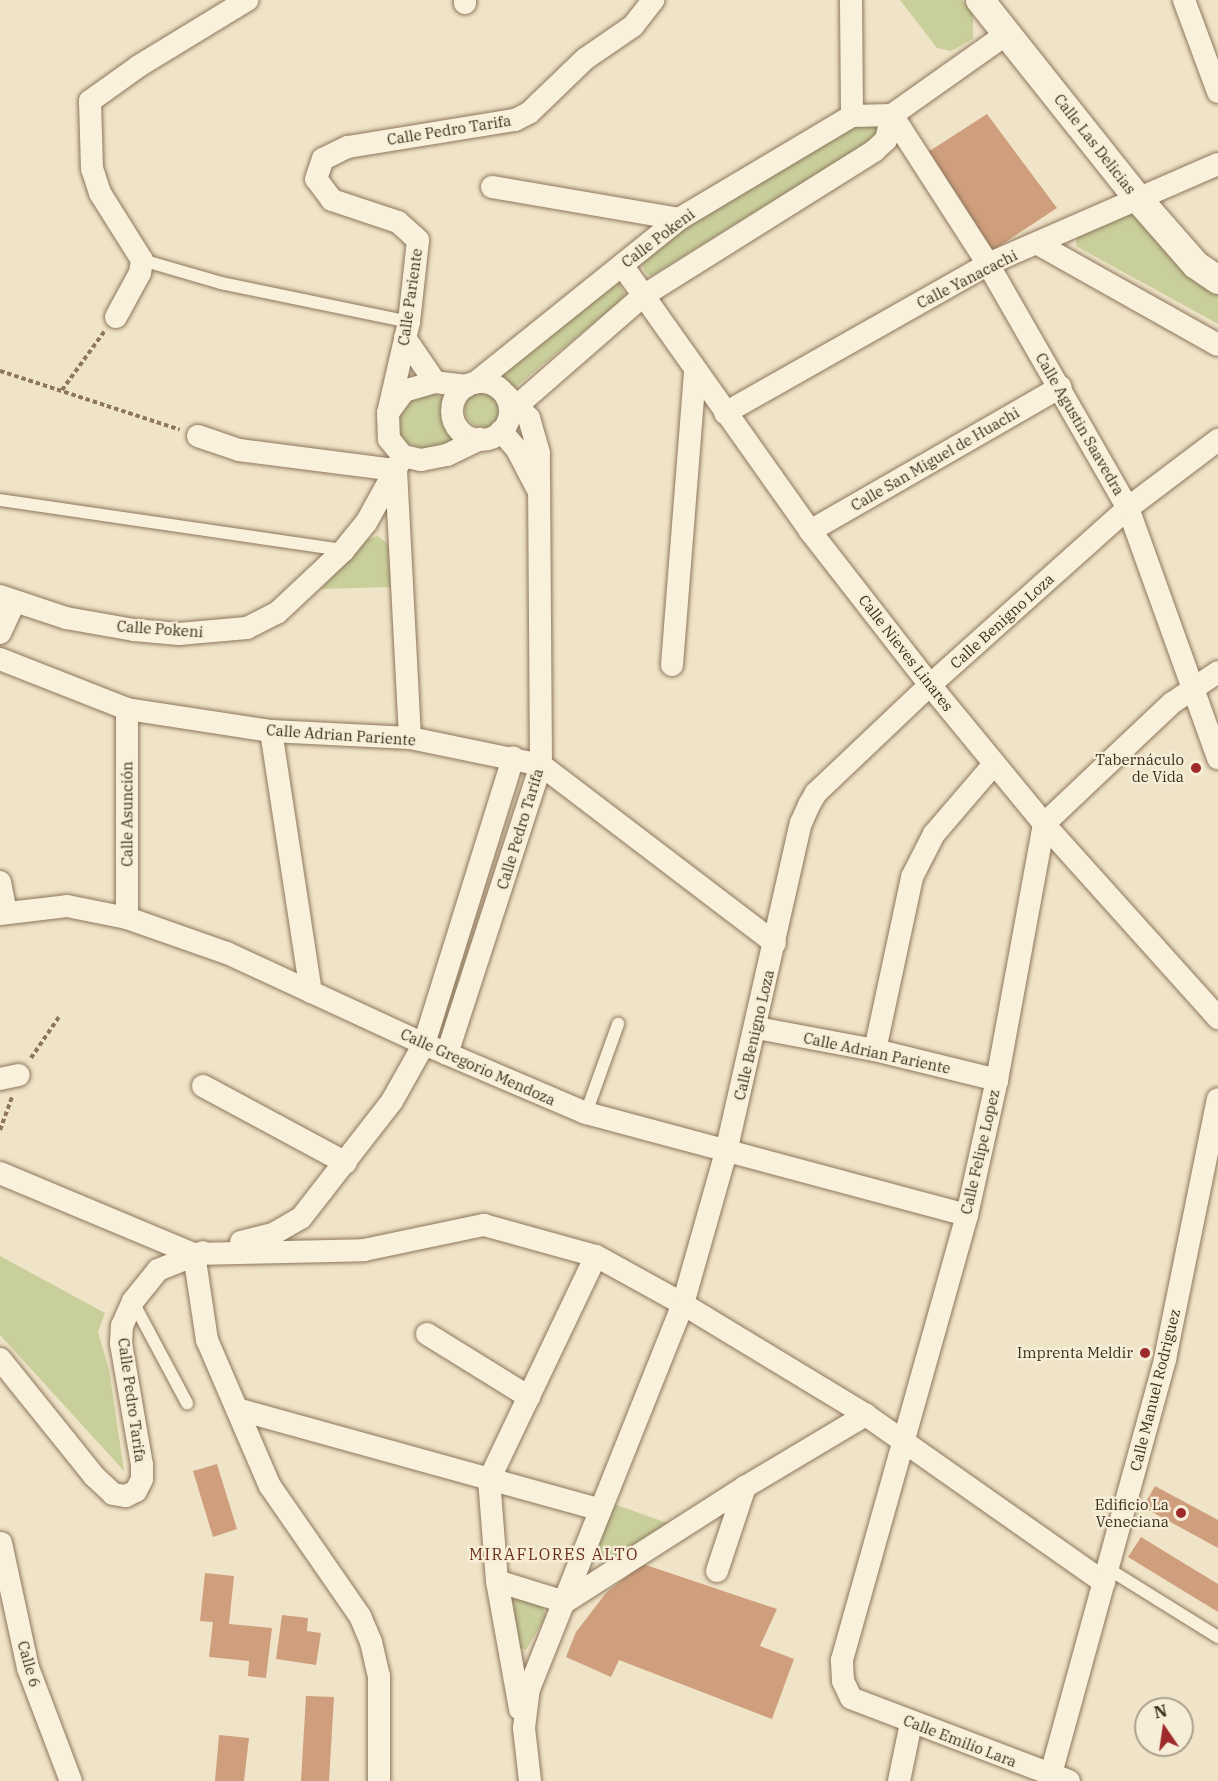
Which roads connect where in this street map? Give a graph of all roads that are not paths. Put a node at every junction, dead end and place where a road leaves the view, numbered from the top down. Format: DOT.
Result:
graph roads {
  1 [pos="247,0"];
  2 [pos="653,0"];
  3 [pos="851,0"];
  4 [pos="980,0"];
  5 [pos="1184,0"];
  6 [pos="1008,33"];
  7 [pos="1218,92"];
  8 [pos="892,115"];
  9 [pos="852,116"];
  10 [pos="1218,164"];
  11 [pos="316,170"];
  12 [pos="492,187"];
  13 [pos="1140,201"];
  14 [pos="679,219"];
  15 [pos="1038,244"];
  16 [pos="142,260"];
  17 [pos="988,264"];
  18 [pos="622,265"];
  19 [pos="1218,280"];
  20 [pos="644,296"];
  21 [pos="116,316"];
  22 [pos="407,330"];
  23 [pos="1218,345"];
  24 [pos="695,370"];
  25 [pos="435,382"];
  26 [pos="471,384"];
  27 [pos="1060,387"];
  28 [pos="511,403"];
  29 [pos="388,413"];
  30 [pos="725,413"];
  31 [pos="501,432"];
  32 [pos="198,436"];
  33 [pos="480,439"];
  34 [pos="1218,440"];
  35 [pos="399,463"];
  36 [pos="537,488"];
  37 [pos="0,500"];
  38 [pos="1128,508"];
  39 [pos="810,531"];
  40 [pos="343,550"];
  41 [pos="7,599"];
  42 [pos="0,633"];
  43 [pos="0,658"];
  44 [pos="672,665"];
  45 [pos="1218,672"];
  46 [pos="930,685"];
  47 [pos="1194,686"];
  48 [pos="126,709"];
  49 [pos="271,731"];
  50 [pos="410,738"];
  51 [pos="513,758"];
  52 [pos="1218,758"];
  53 [pos="994,764"];
  54 [pos="541,765"];
  55 [pos="1044,824"];
  56 [pos="0,882"];
  57 [pos="3,913"];
  58 [pos="127,918"];
  59 [pos="775,943"];
  60 [pos="311,992"];
  61 [pos="1218,1018"];
  62 [pos="618,1024"];
  63 [pos="757,1028"];
  64 [pos="424,1044"];
  65 [pos="875,1050"];
  66 [pos="447,1054"];
  67 [pos="997,1080"];
  68 [pos="203,1086"];
  69 [pos="1218,1099"];
  70 [pos="586,1113"];
  71 [pos="726,1152"];
  72 [pos="346,1163"];
  73 [pos="0,1173"];
  74 [pos="966,1215"];
  75 [pos="194,1254"];
  76 [pos="596,1256"];
  77 [pos="133,1301"];
  78 [pos="683,1304"];
  79 [pos="427,1334"];
  80 [pos="0,1359"];
  81 [pos="529,1397"];
  82 [pos="187,1403"];
  83 [pos="237,1409"];
  84 [pos="866,1415"];
  85 [pos="903,1444"];
  86 [pos="489,1480"];
  87 [pos="745,1487"];
  88 [pos="600,1510"];
  89 [pos="0,1542"];
  90 [pos="717,1571"];
  91 [pos="1106,1575"];
  92 [pos="497,1581"];
  93 [pos="565,1602"];
  94 [pos="1218,1637"];
  95 [pos="852,1698"];
  96 [pos="911,1723"];
  97 [pos="524,1728"];
  98 [pos="1056,1779"];
  99 [pos="71,1781"];
  100 [pos="379,1781"];
  101 [pos="530,1781"];
  102 [pos="899,1781"];
  1 -- 16 [label="street"];
  2 -- 11 [label="street, Calle Pedro Tarifa"];
  3 -- 9 [label="street"];
  4 -- 6 [label="street, Calle Las Delicias"];
  5 -- 7 [label="street"];
  6 -- 8 [label="street"];
  6 -- 13 [label="street, Calle Las Delicias"];
  8 -- 9 [label="street, Calle Pokeni"];
  8 -- 17 [label="street, Calle Agustin Saavedra"];
  8 -- 20 [label="street"];
  9 -- 14 [label="street, Calle Pokeni"];
  10 -- 13 [label="street, Calle Yanacachi"];
  11 -- 22 [label="street, Calle Pariente"];
  12 -- 14 [label="street"];
  13 -- 15 [label="street, Calle Yanacachi"];
  13 -- 19 [label="street, Calle Las Delicias"];
  14 -- 18 [label="street, Calle Pokeni"];
  15 -- 17 [label="street, Calle Yanacachi"];
  15 -- 23 [label="street"];
  16 -- 21 [label="street"];
  16 -- 22 [label="lane"];
  17 -- 27 [label="street, Calle Agustin Saavedra"];
  17 -- 30 [label="street, Calle Yanacachi"];
  18 -- 20 [label="street, Calle Nieves Linares"];
  18 -- 26 [label="street, Calle Pokeni"];
  20 -- 24 [label="street, Calle Nieves Linares"];
  20 -- 28 [label="street"];
  22 -- 25 [label="street"];
  22 -- 29 [label="street, Calle Pariente"];
  24 -- 30 [label="street, Calle Nieves Linares"];
  24 -- 44 [label="street"];
  25 -- 26 [label="street"];
  25 -- 29 [label="street"];
  26 -- 28 [label="street"];
  26 -- 33 [label="street"];
  27 -- 38 [label="street, Calle Agustin Saavedra"];
  27 -- 39 [label="street, Calle San Miguel de Huachi"];
  28 -- 31 [label="street"];
  28 -- 36 [label="street, Calle Pedro Tarifa"];
  29 -- 35 [label="street, Calle Pariente"];
  30 -- 39 [label="street, Calle Nieves Linares"];
  31 -- 33 [label="street"];
  31 -- 36 [label="street, Calle Pedro Tarifa"];
  32 -- 35 [label="street"];
  33 -- 35 [label="street"];
  34 -- 38 [label="street, Calle Benigno Loza"];
  35 -- 40 [label="street, Calle Pokeni"];
  35 -- 50 [label="street"];
  36 -- 54 [label="street, Calle Pedro Tarifa"];
  37 -- 40 [label="lane"];
  38 -- 46 [label="street, Calle Benigno Loza"];
  38 -- 47 [label="street, Calle Agustin Saavedra"];
  39 -- 46 [label="street, Calle Nieves Linares"];
  40 -- 41 [label="street, Calle Pokeni"];
  41 -- 42 [label="street"];
  43 -- 48 [label="street, Calle Adrian Pariente"];
  45 -- 47 [label="street"];
  46 -- 53 [label="street, Calle Nieves Linares"];
  46 -- 59 [label="street, Calle Benigno Loza"];
  47 -- 52 [label="street, Calle Agustin Saavedra"];
  47 -- 55 [label="street"];
  48 -- 49 [label="street, Calle Adrian Pariente"];
  48 -- 58 [label="street, Calle Asunción"];
  49 -- 50 [label="street, Calle Adrian Pariente"];
  49 -- 60 [label="street"];
  50 -- 51 [label="street, Calle Adrian Pariente"];
  51 -- 54 [label="street, Calle Adrian Pariente"];
  51 -- 64 [label="street, Calle Pedro Tarifa"];
  53 -- 55 [label="street, Calle Nieves Linares"];
  53 -- 65 [label="street"];
  54 -- 59 [label="street, Calle Adrian Pariente"];
  54 -- 66 [label="street, Calle Pedro Tarifa"];
  55 -- 61 [label="street, Calle Nieves Linares"];
  55 -- 67 [label="street, Calle Felipe Lopez"];
  56 -- 57 [label="street"];
  57 -- 58 [label="street, Calle Gregorio Mendoza"];
  58 -- 60 [label="street, Calle Gregorio Mendoza"];
  59 -- 63 [label="street, Calle Benigno Loza"];
  60 -- 64 [label="street, Calle Gregorio Mendoza"];
  62 -- 70 [label="lane"];
  63 -- 65 [label="street, Calle Adrian Pariente"];
  63 -- 71 [label="street, Calle Benigno Loza"];
  64 -- 66 [label="street, Calle Gregorio Mendoza"];
  64 -- 72 [label="street, Calle Pedro Tarifa"];
  65 -- 67 [label="street, Calle Adrian Pariente"];
  66 -- 70 [label="street, Calle Gregorio Mendoza"];
  67 -- 74 [label="street, Calle Felipe Lopez"];
  68 -- 72 [label="street"];
  69 -- 91 [label="street, Calle Manuel Rodriguez"];
  70 -- 71 [label="street, Calle Gregorio Mendoza"];
  71 -- 74 [label="street, Calle Gregorio Mendoza"];
  71 -- 78 [label="street, Calle Benigno Loza"];
  72 -- 75 [label="street, Calle Pedro Tarifa"];
  73 -- 75 [label="street"];
  74 -- 85 [label="street, Calle Felipe Lopez"];
  75 -- 76 [label="street"];
  75 -- 77 [label="street, Calle Pedro Tarifa"];
  75 -- 83 [label="street"];
  76 -- 78 [label="street"];
  76 -- 81 [label="street"];
  77 -- 80 [label="street, Calle Pedro Tarifa"];
  77 -- 82 [label="lane"];
  78 -- 84 [label="street"];
  78 -- 88 [label="street, Calle Benigno Loza"];
  79 -- 81 [label="street"];
  81 -- 86 [label="street"];
  83 -- 86 [label="street"];
  83 -- 100 [label="street"];
  84 -- 85 [label="street"];
  84 -- 87 [label="street"];
  85 -- 91 [label="street"];
  85 -- 95 [label="street, Calle Felipe Lopez"];
  86 -- 88 [label="street"];
  86 -- 92 [label="street"];
  87 -- 90 [label="street"];
  87 -- 93 [label="street"];
  88 -- 93 [label="street, Calle Benigno Loza"];
  89 -- 99 [label="street, Calle 6"];
  91 -- 94 [label="lane"];
  91 -- 98 [label="street, Calle Manuel Rodriguez"];
  92 -- 93 [label="street"];
  92 -- 97 [label="street"];
  93 -- 97 [label="street, Calle Benigno Loza"];
  95 -- 96 [label="street, Calle Emilio Lara"];
  96 -- 98 [label="street, Calle Emilio Lara"];
  96 -- 102 [label="street"];
  97 -- 101 [label="street, Calle Benigno Loza"];
}
